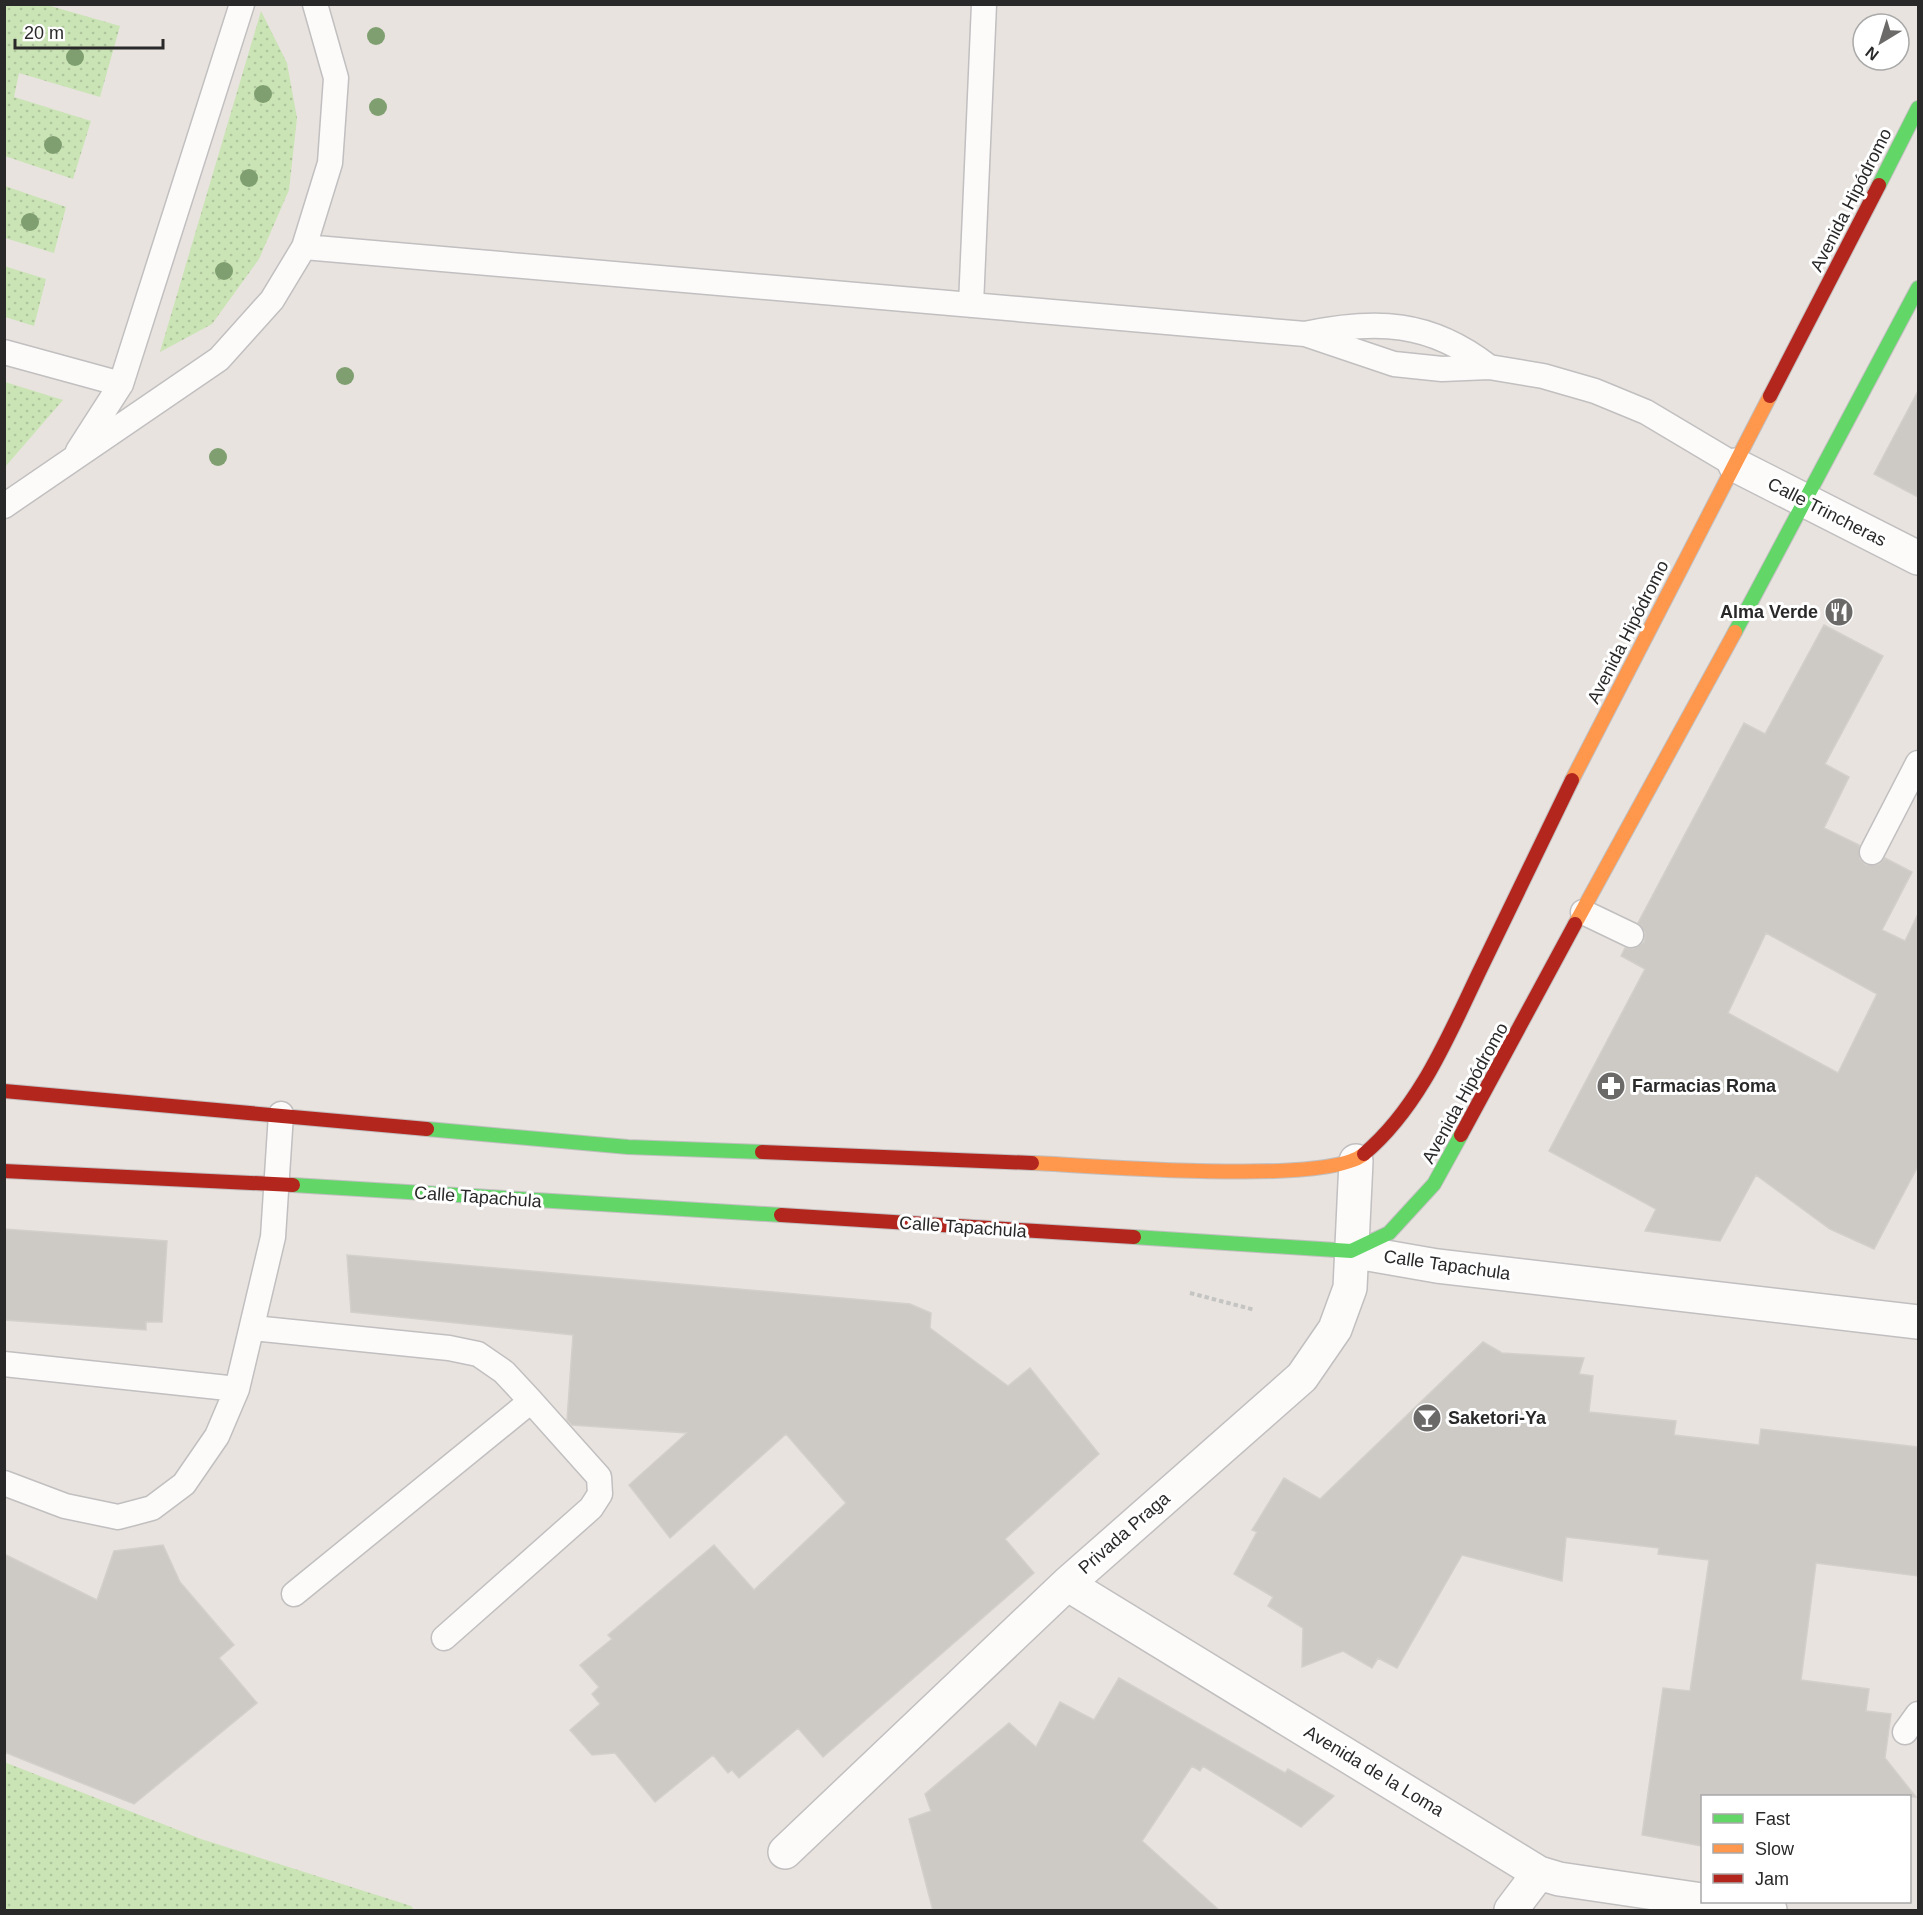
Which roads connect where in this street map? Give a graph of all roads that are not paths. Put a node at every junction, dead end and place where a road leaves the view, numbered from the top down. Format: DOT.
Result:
graph roads {
  1 [pos="242,4"];
  2 [pos="315,4"];
  3 [pos="984,4"];
  4 [pos="1918,108"];
  5 [pos="304,247"];
  6 [pos="1918,288"];
  7 [pos="970,305"];
  8 [pos="1305,334"];
  9 [pos="4,352"];
  10 [pos="1489,367"];
  11 [pos="121,384"];
  12 [pos="74,458"];
  13 [pos="1735,465"];
  14 [pos="1806,501"];
  15 [pos="4,506"];
  16 [pos="1918,558"];
  17 [pos="1918,763"];
  18 [pos="1872,852"];
  19 [pos="1583,912"];
  20 [pos="1631,936"];
  21 [pos="4,1091"];
  22 [pos="281,1114"];
  23 [pos="1356,1161"];
  24 [pos="4,1171"];
  25 [pos="277,1184"];
  26 [pos="1351,1251"];
  27 [pos="1918,1322"];
  28 [pos="253,1328"];
  29 [pos="4,1364"];
  30 [pos="237,1389"];
  31 [pos="531,1401"];
  32 [pos="4,1483"];
  33 [pos="1066,1584"];
  34 [pos="294,1594"];
  35 [pos="444,1638"];
  36 [pos="785,1852"];
  37 [pos="1539,1873"];
  38 [pos="1701,1900"];
  39 [pos="1717,1903"];
  40 [pos="1511,1911"];
  41 [pos="1770,1911"];
  1 -- 11 [label="lane"];
  2 -- 5 [label="lane"];
  3 -- 7 [label="lane"];
  4 -- 13 [label="main road, Avenida Hipódromo"];
  5 -- 7 [label="lane"];
  5 -- 12 [label="lane"];
  6 -- 14 [label="main road, Avenida Hipódromo"];
  7 -- 8 [label="lane"];
  8 -- 10 [label="lane"];
  8 -- 10 [label="lane"];
  9 -- 11 [label="lane"];
  10 -- 13 [label="lane"];
  11 -- 12 [label="lane"];
  12 -- 15 [label="lane"];
  13 -- 14 [label="street, Calle Trincheras"];
  13 -- 23 [label="main road, Avenida Hipódromo"];
  14 -- 16 [label="street, Calle Trincheras"];
  14 -- 19 [label="main road, Avenida Hipódromo"];
  17 -- 18 [label="lane"];
  19 -- 20 [label="lane"];
  19 -- 26 [label="main road, Avenida Hipódromo"];
  21 -- 22 [label="main road"];
  22 -- 23 [label="main road"];
  22 -- 25 [label="lane"];
  23 -- 26 [label="street, Privada Praga"];
  24 -- 25 [label="main road, Calle Tapachula"];
  25 -- 26 [label="main road, Calle Tapachula"];
  25 -- 28 [label="lane"];
  26 -- 27 [label="street, Calle Tapachula"];
  26 -- 33 [label="street, Privada Praga"];
  28 -- 30 [label="lane"];
  28 -- 31 [label="lane"];
  29 -- 30 [label="lane"];
  30 -- 32 [label="lane"];
  31 -- 34 [label="lane"];
  31 -- 35 [label="lane"];
  33 -- 36 [label="street, Privada Praga"];
  33 -- 37 [label="street, Avenida de la Loma"];
  37 -- 38 [label="street, Avenida de la Loma"];
  37 -- 40 [label="street"];
  39 -- 41 [label="street"];
}
